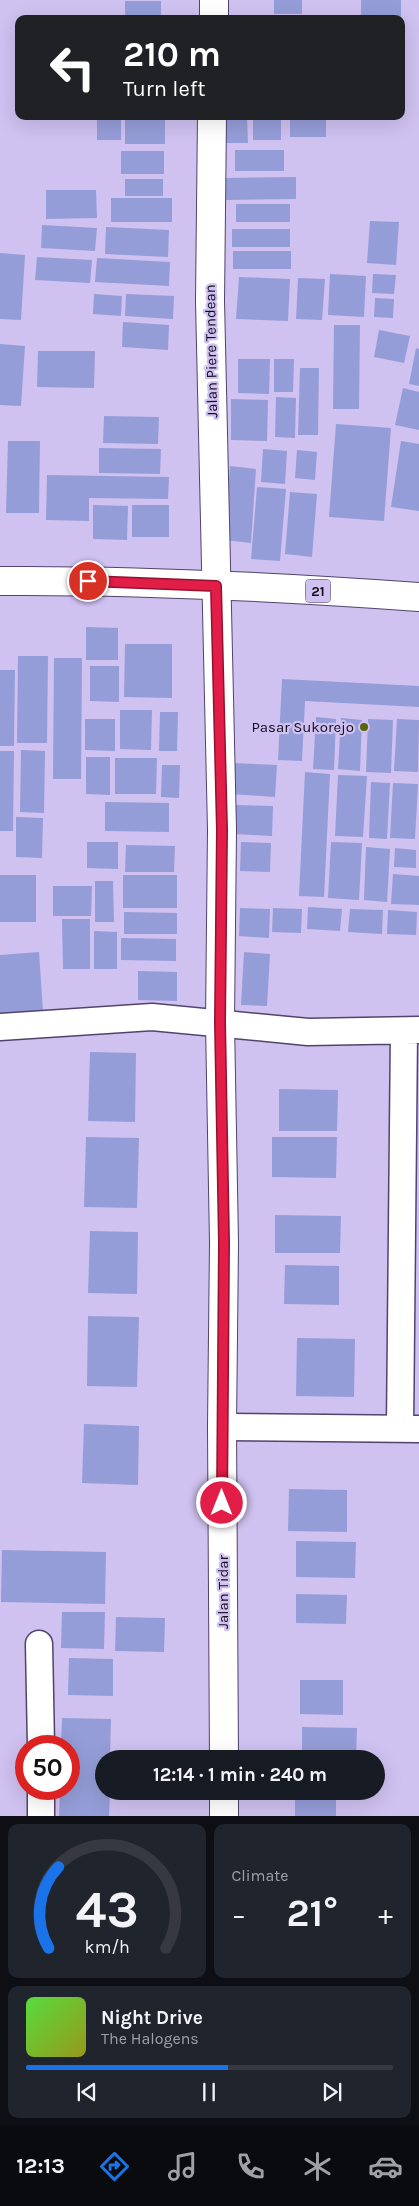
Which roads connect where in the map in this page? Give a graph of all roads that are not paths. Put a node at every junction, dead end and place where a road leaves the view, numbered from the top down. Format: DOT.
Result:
graph roads {
  1 [pos="214,0"];
  2 [pos="214,15"];
  3 [pos="212,120"];
  4 [pos="0,581"];
  5 [pos="216,586"];
  6 [pos="419,597"];
  7 [pos="220,1022"];
  8 [pos="0,1027"];
  9 [pos="411,1030"];
  10 [pos="411,1238"];
  11 [pos="222,1427"];
  12 [pos="410,1429"];
  13 [pos="39,1644"];
  14 [pos="40,1735"];
  15 [pos="224,1750"];
  16 [pos="41,1800"];
  17 [pos="224,1800"];
  18 [pos="41,1816"];
  19 [pos="224,1816"];
  1 -- 2 [label="main road"];
  3 -- 5 [label="main road, Jalan Piere Tendean"];
  4 -- 5 [label="main road, 21"];
  5 -- 6 [label="main road, 21"];
  5 -- 7 [label="main road, Jalan Tidar"];
  7 -- 8 [label="street"];
  7 -- 9 [label="street"];
  7 -- 11 [label="main road, Jalan Tidar"];
  9 -- 10 [label="street"];
  10 -- 12 [label="street"];
  11 -- 12 [label="street"];
  11 -- 15 [label="main road, Jalan Tidar"];
  13 -- 14 [label="street"];
  16 -- 18 [label="street"];
  17 -- 19 [label="main road"];
}
